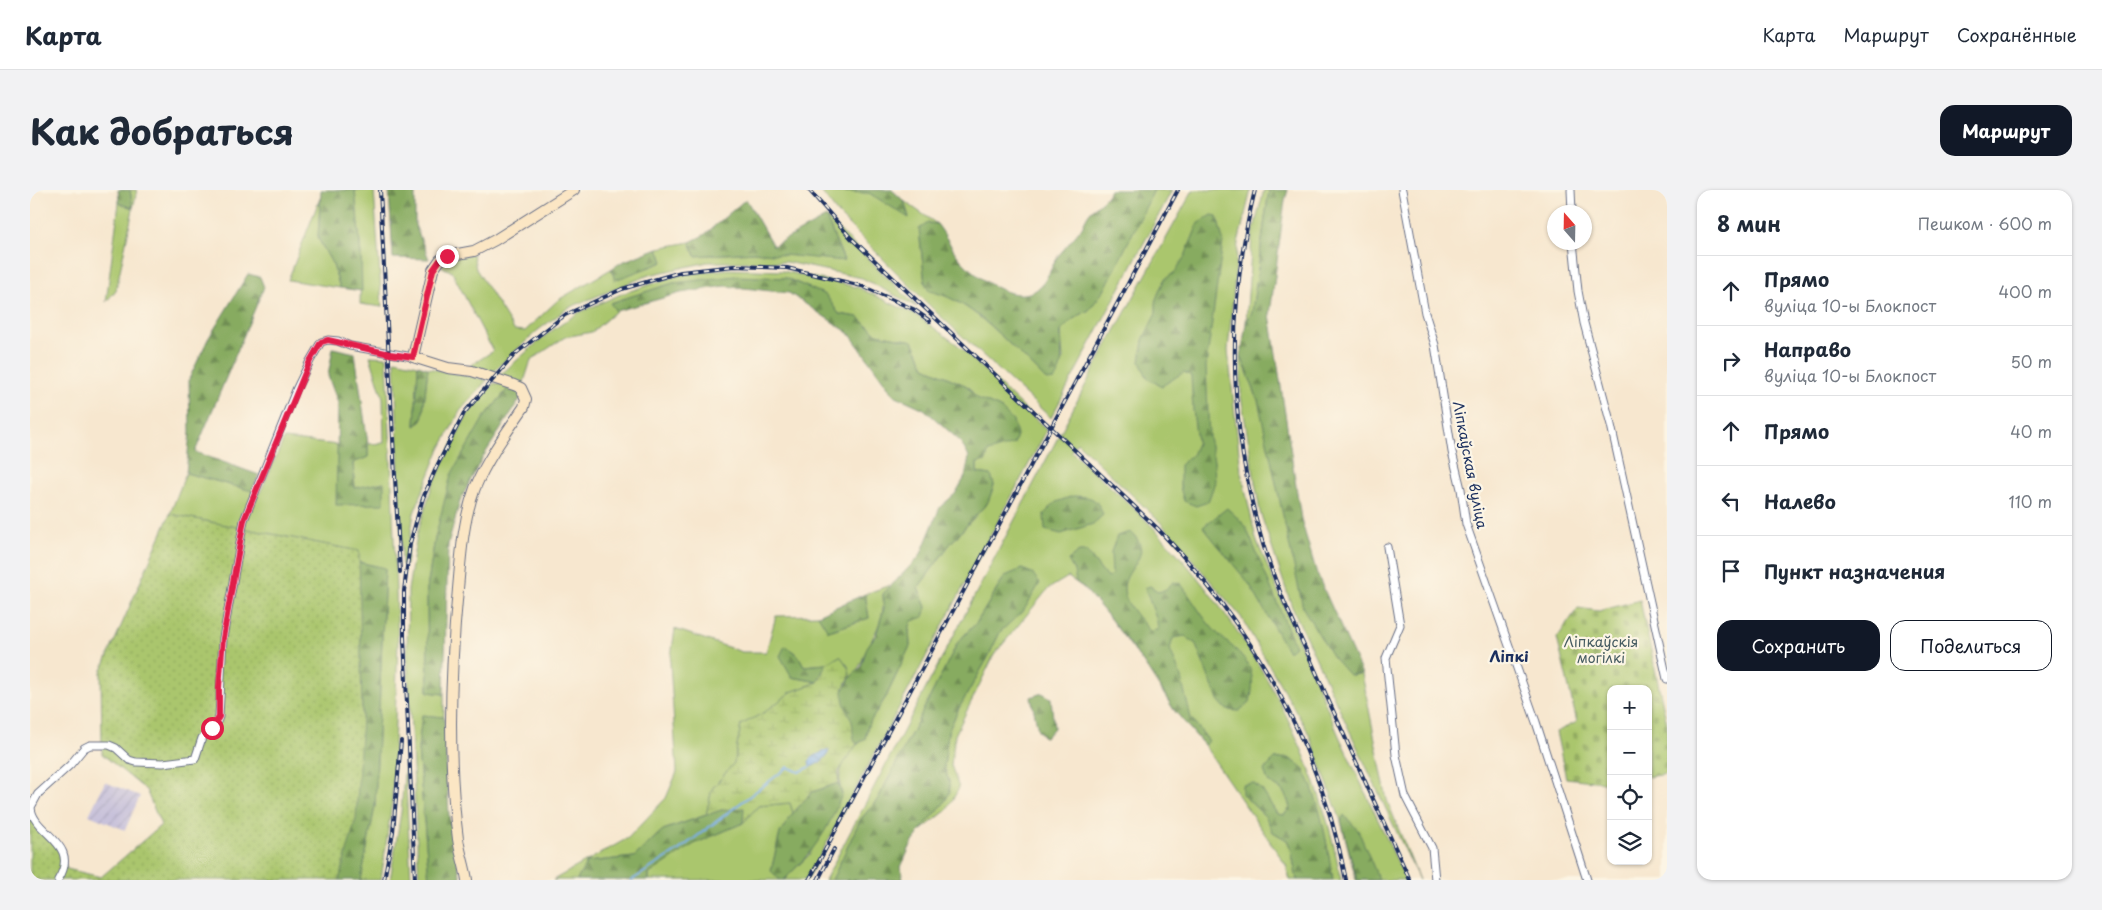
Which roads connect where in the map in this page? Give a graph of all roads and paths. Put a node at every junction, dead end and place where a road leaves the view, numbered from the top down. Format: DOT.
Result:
graph roads {
  1 [pos="574,190"];
  2 [pos="1402,190"];
  3 [pos="1571,190"];
  4 [pos="1572,205"];
  5 [pos="1574,250"];
  6 [pos="413,357"];
  7 [pos="1387,547"];
  8 [pos="1667,679"];
  9 [pos="58,880"];
  10 [pos="467,880"];
  11 [pos="1435,880"];
  12 [pos="1587,880"];
  1 -- 6 [label="street"];
  2 -- 12 [label="street, Ліпкаўская вуліца"];
  3 -- 4 [label="street"];
  5 -- 8 [label="street"];
  6 -- 9 [label="street"];
  6 -- 10 [label="street"];
  7 -- 11 [label="street"];
}
